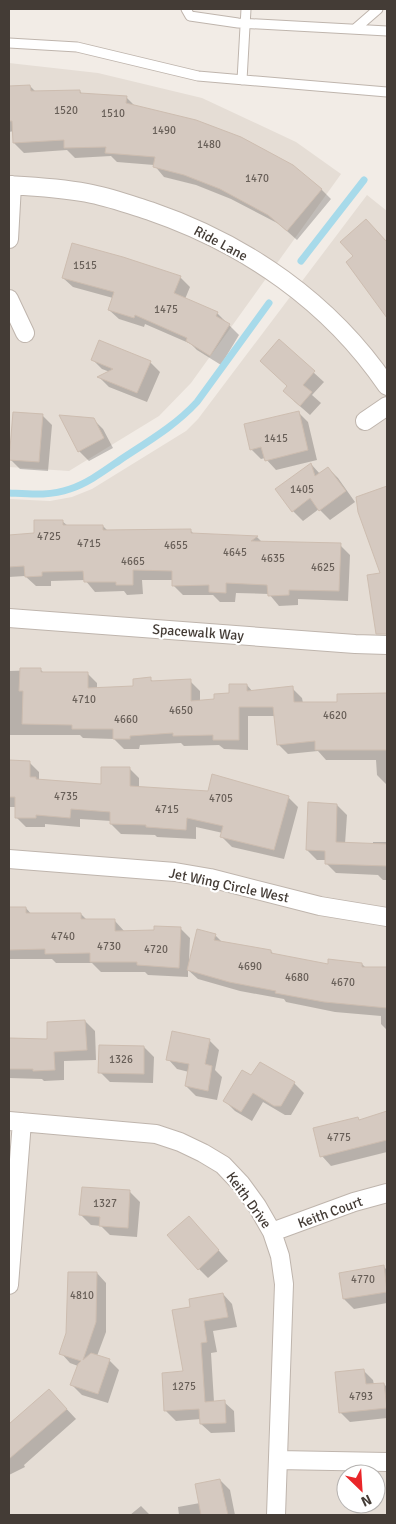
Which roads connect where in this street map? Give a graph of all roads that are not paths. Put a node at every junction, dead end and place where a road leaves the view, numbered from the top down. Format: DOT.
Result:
graph roads {
  1 [pos="186,9"];
  2 [pos="246,9"];
  3 [pos="378,9"];
  4 [pos="245,24"];
  5 [pos="355,29"];
  6 [pos="387,31"];
  7 [pos="9,43"];
  8 [pos="242,80"];
  9 [pos="387,92"];
  10 [pos="11,185"];
  11 [pos="9,239"];
  12 [pos="9,299"];
  13 [pos="25,333"];
  14 [pos="387,386"];
  15 [pos="387,406"];
  16 [pos="365,422"];
  17 [pos="9,618"];
  18 [pos="387,645"];
  19 [pos="9,859"];
  20 [pos="387,917"];
  21 [pos="15,1121"];
  22 [pos="387,1193"];
  23 [pos="272,1232"];
  24 [pos="9,1285"];
  25 [pos="278,1460"];
  26 [pos="387,1462"];
  27 [pos="276,1515"];
  1 -- 4 [label="lane"];
  2 -- 4 [label="lane"];
  3 -- 5 [label="lane"];
  4 -- 5 [label="lane"];
  4 -- 8 [label="lane"];
  5 -- 6 [label="lane"];
  7 -- 8 [label="lane"];
  8 -- 9 [label="lane"];
  10 -- 11 [label="street"];
  10 -- 14 [label="street, Ride Lane"];
  12 -- 13 [label="street"];
  15 -- 16 [label="street"];
  17 -- 18 [label="street, Spacewalk Way"];
  19 -- 20 [label="street, Jet Wing Circle West"];
  21 -- 23 [label="street, Keith Drive"];
  21 -- 24 [label="street"];
  22 -- 23 [label="street, Keith Court"];
  23 -- 25 [label="street, Keith Drive"];
  25 -- 26 [label="street"];
  25 -- 27 [label="street, Keith Drive"];
}
